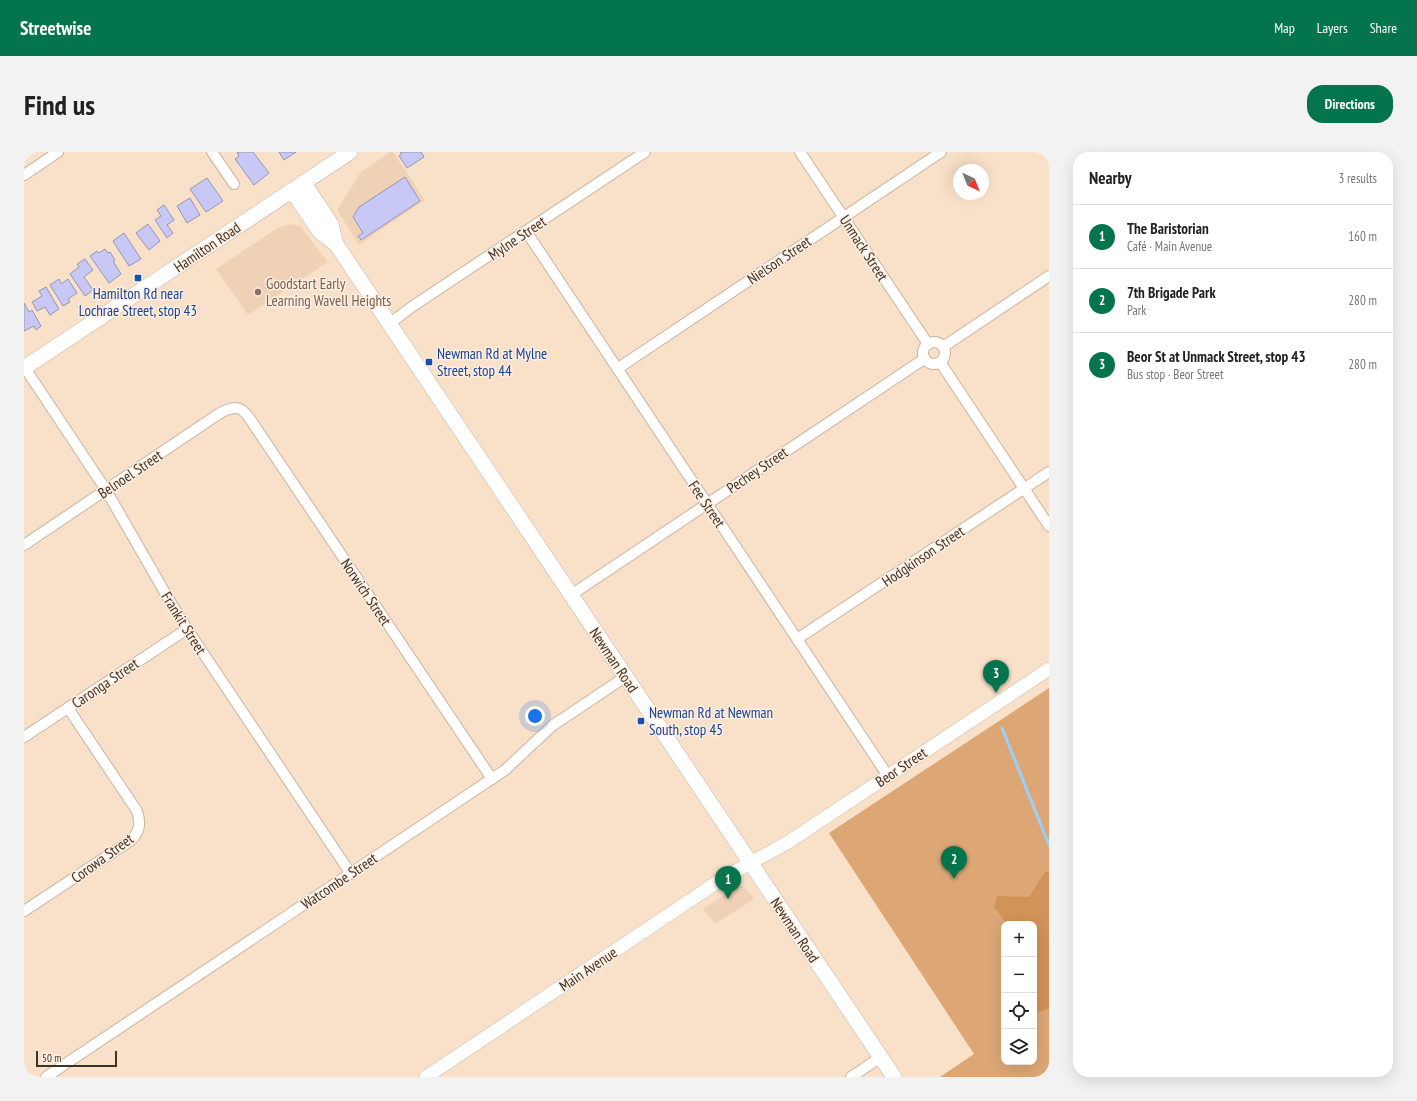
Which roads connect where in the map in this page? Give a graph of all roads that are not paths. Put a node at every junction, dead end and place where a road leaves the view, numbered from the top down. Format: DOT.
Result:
graph roads {
  1 [pos="58,152"];
  2 [pos="212,152"];
  3 [pos="350,152"];
  4 [pos="645,152"];
  5 [pos="800,152"];
  6 [pos="941,152"];
  7 [pos="24,175"];
  8 [pos="304,183"];
  9 [pos="234,184"];
  10 [pos="292,191"];
  11 [pos="844,217"];
  12 [pos="526,232"];
  13 [pos="336,244"];
  14 [pos="1049,276"];
  15 [pos="389,324"];
  16 [pos="928,344"];
  17 [pos="943,347"];
  18 [pos="924,359"];
  19 [pos="940,362"];
  20 [pos="25,368"];
  21 [pos="617,369"];
  22 [pos="237,408"];
  23 [pos="1049,472"];
  24 [pos="1024,489"];
  25 [pos="106,490"];
  26 [pos="707,503"];
  27 [pos="1049,526"];
  28 [pos="24,545"];
  29 [pos="571,595"];
  30 [pos="187,629"];
  31 [pos="797,639"];
  32 [pos="1049,669"];
  33 [pos="625,677"];
  34 [pos="68,708"];
  35 [pos="24,737"];
  36 [pos="888,776"];
  37 [pos="492,780"];
  38 [pos="751,863"];
  39 [pos="350,874"];
  40 [pos="24,912"];
  41 [pos="881,1057"];
  42 [pos="46,1077"];
  43 [pos="426,1077"];
  44 [pos="850,1077"];
  45 [pos="894,1077"];
  1 -- 7 [label="street"];
  2 -- 9 [label="street"];
  3 -- 8 [label="main road, Hamilton Road"];
  4 -- 12 [label="street, Mylne Street"];
  5 -- 11 [label="street, Unmack Street"];
  6 -- 11 [label="street, Nielson Street"];
  8 -- 10 [label="main road, Hamilton Road"];
  8 -- 13 [label="main road, Newman Road"];
  10 -- 13 [label="main road, Newman Road"];
  10 -- 20 [label="main road, Hamilton Road"];
  11 -- 16 [label="street, Unmack Street"];
  11 -- 21 [label="street, Nielson Street"];
  12 -- 15 [label="street, Mylne Street"];
  12 -- 21 [label="street, Fee Street"];
  13 -- 15 [label="main road, Newman Road"];
  14 -- 17 [label="street"];
  15 -- 29 [label="main road, Newman Road"];
  16 -- 17 [label="street"];
  16 -- 18 [label="street"];
  17 -- 19 [label="street"];
  18 -- 19 [label="street"];
  18 -- 26 [label="street, Pechey Street"];
  19 -- 24 [label="street"];
  20 -- 25 [label="street, Frankit Street"];
  21 -- 26 [label="street, Fee Street"];
  22 -- 25 [label="street, Belnoel Street"];
  22 -- 37 [label="street, Norwich Street"];
  23 -- 24 [label="street, Hodgkinson Street"];
  24 -- 27 [label="street"];
  24 -- 31 [label="street, Hodgkinson Street"];
  25 -- 28 [label="street, Belnoel Street"];
  25 -- 30 [label="street, Frankit Street"];
  26 -- 29 [label="street, Pechey Street"];
  26 -- 31 [label="street, Fee Street"];
  29 -- 33 [label="main road, Newman Road"];
  30 -- 34 [label="street, Caronga Street"];
  30 -- 39 [label="street, Frankit Street"];
  31 -- 36 [label="street, Fee Street"];
  32 -- 36 [label="street, Beor Street"];
  33 -- 37 [label="street, Watcombe Street"];
  33 -- 38 [label="main road, Newman Road"];
  34 -- 35 [label="street, Caronga Street"];
  34 -- 40 [label="street, Corowa Street"];
  36 -- 38 [label="street, Beor Street"];
  37 -- 39 [label="street, Watcombe Street"];
  38 -- 41 [label="main road, Newman Road"];
  38 -- 43 [label="street, Main Avenue"];
  39 -- 42 [label="street, Watcombe Street"];
  41 -- 44 [label="street"];
  41 -- 45 [label="main road, Newman Road"];
}
